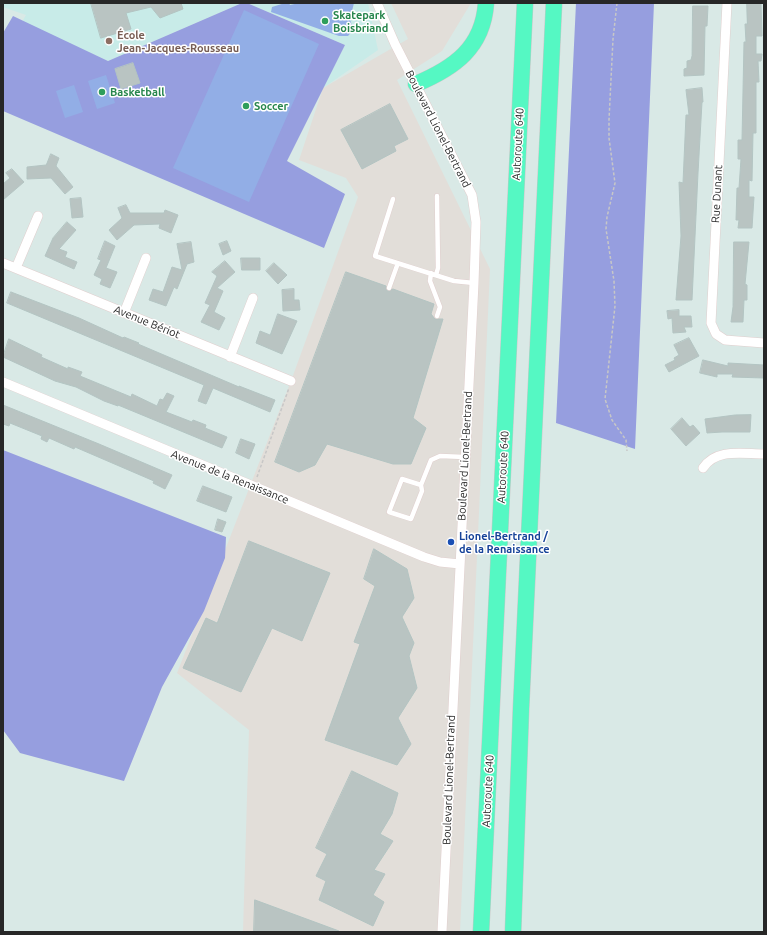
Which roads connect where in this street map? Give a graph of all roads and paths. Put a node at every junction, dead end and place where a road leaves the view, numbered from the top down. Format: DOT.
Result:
graph roads {
  1 [pos="377,3"];
  2 [pos="486,3"];
  3 [pos="525,3"];
  4 [pos="554,3"];
  5 [pos="617,3"];
  6 [pos="727,3"];
  7 [pos="416,84"];
  8 [pos="437,196"];
  9 [pos="393,199"];
  10 [pos="38,216"];
  11 [pos="146,258"];
  12 [pos="3,263"];
  13 [pos="398,263"];
  14 [pos="16,268"];
  15 [pos="433,274"];
  16 [pos="474,283"];
  17 [pos="389,288"];
  18 [pos="253,298"];
  19 [pos="124,313"];
  20 [pos="437,316"];
  21 [pos="764,343"];
  22 [pos="230,357"];
  23 [pos="291,381"];
  24 [pos="3,382"];
  25 [pos="627,451"];
  26 [pos="764,454"];
  27 [pos="465,457"];
  28 [pos="703,468"];
  29 [pos="421,485"];
  30 [pos="253,486"];
  31 [pos="460,564"];
  32 [pos="442,932"];
  33 [pos="481,932"];
  34 [pos="513,932"];
  1 -- 7 [label="street, Boulevard Lionel-Bertrand"];
  2 -- 7 [label="highway"];
  3 -- 33 [label="highway, Autoroute 640"];
  4 -- 34 [label="highway"];
  5 -- 25 [label="path"];
  6 -- 21 [label="street, Rue Dunant"];
  7 -- 16 [label="street, Boulevard Lionel-Bertrand"];
  8 -- 15 [label="lane"];
  9 -- 13 [label="lane"];
  10 -- 14 [label="street"];
  11 -- 19 [label="street"];
  12 -- 14 [label="street, Avenue Bériot"];
  13 -- 15 [label="lane"];
  13 -- 17 [label="lane"];
  14 -- 19 [label="street, Avenue Bériot"];
  15 -- 16 [label="lane"];
  15 -- 20 [label="lane"];
  16 -- 27 [label="street, Boulevard Lionel-Bertrand"];
  18 -- 22 [label="street"];
  19 -- 22 [label="street, Avenue Bériot"];
  22 -- 23 [label="street, Avenue Bériot"];
  23 -- 30 [label="path"];
  24 -- 30 [label="street, Avenue de la Renaissance"];
  26 -- 28 [label="street"];
  27 -- 29 [label="lane"];
  27 -- 31 [label="street, Boulevard Lionel-Bertrand"];
  29 -- 29 [label="lane"];
  30 -- 31 [label="street, Avenue de la Renaissance"];
  31 -- 32 [label="street, Boulevard Lionel-Bertrand"];
}
